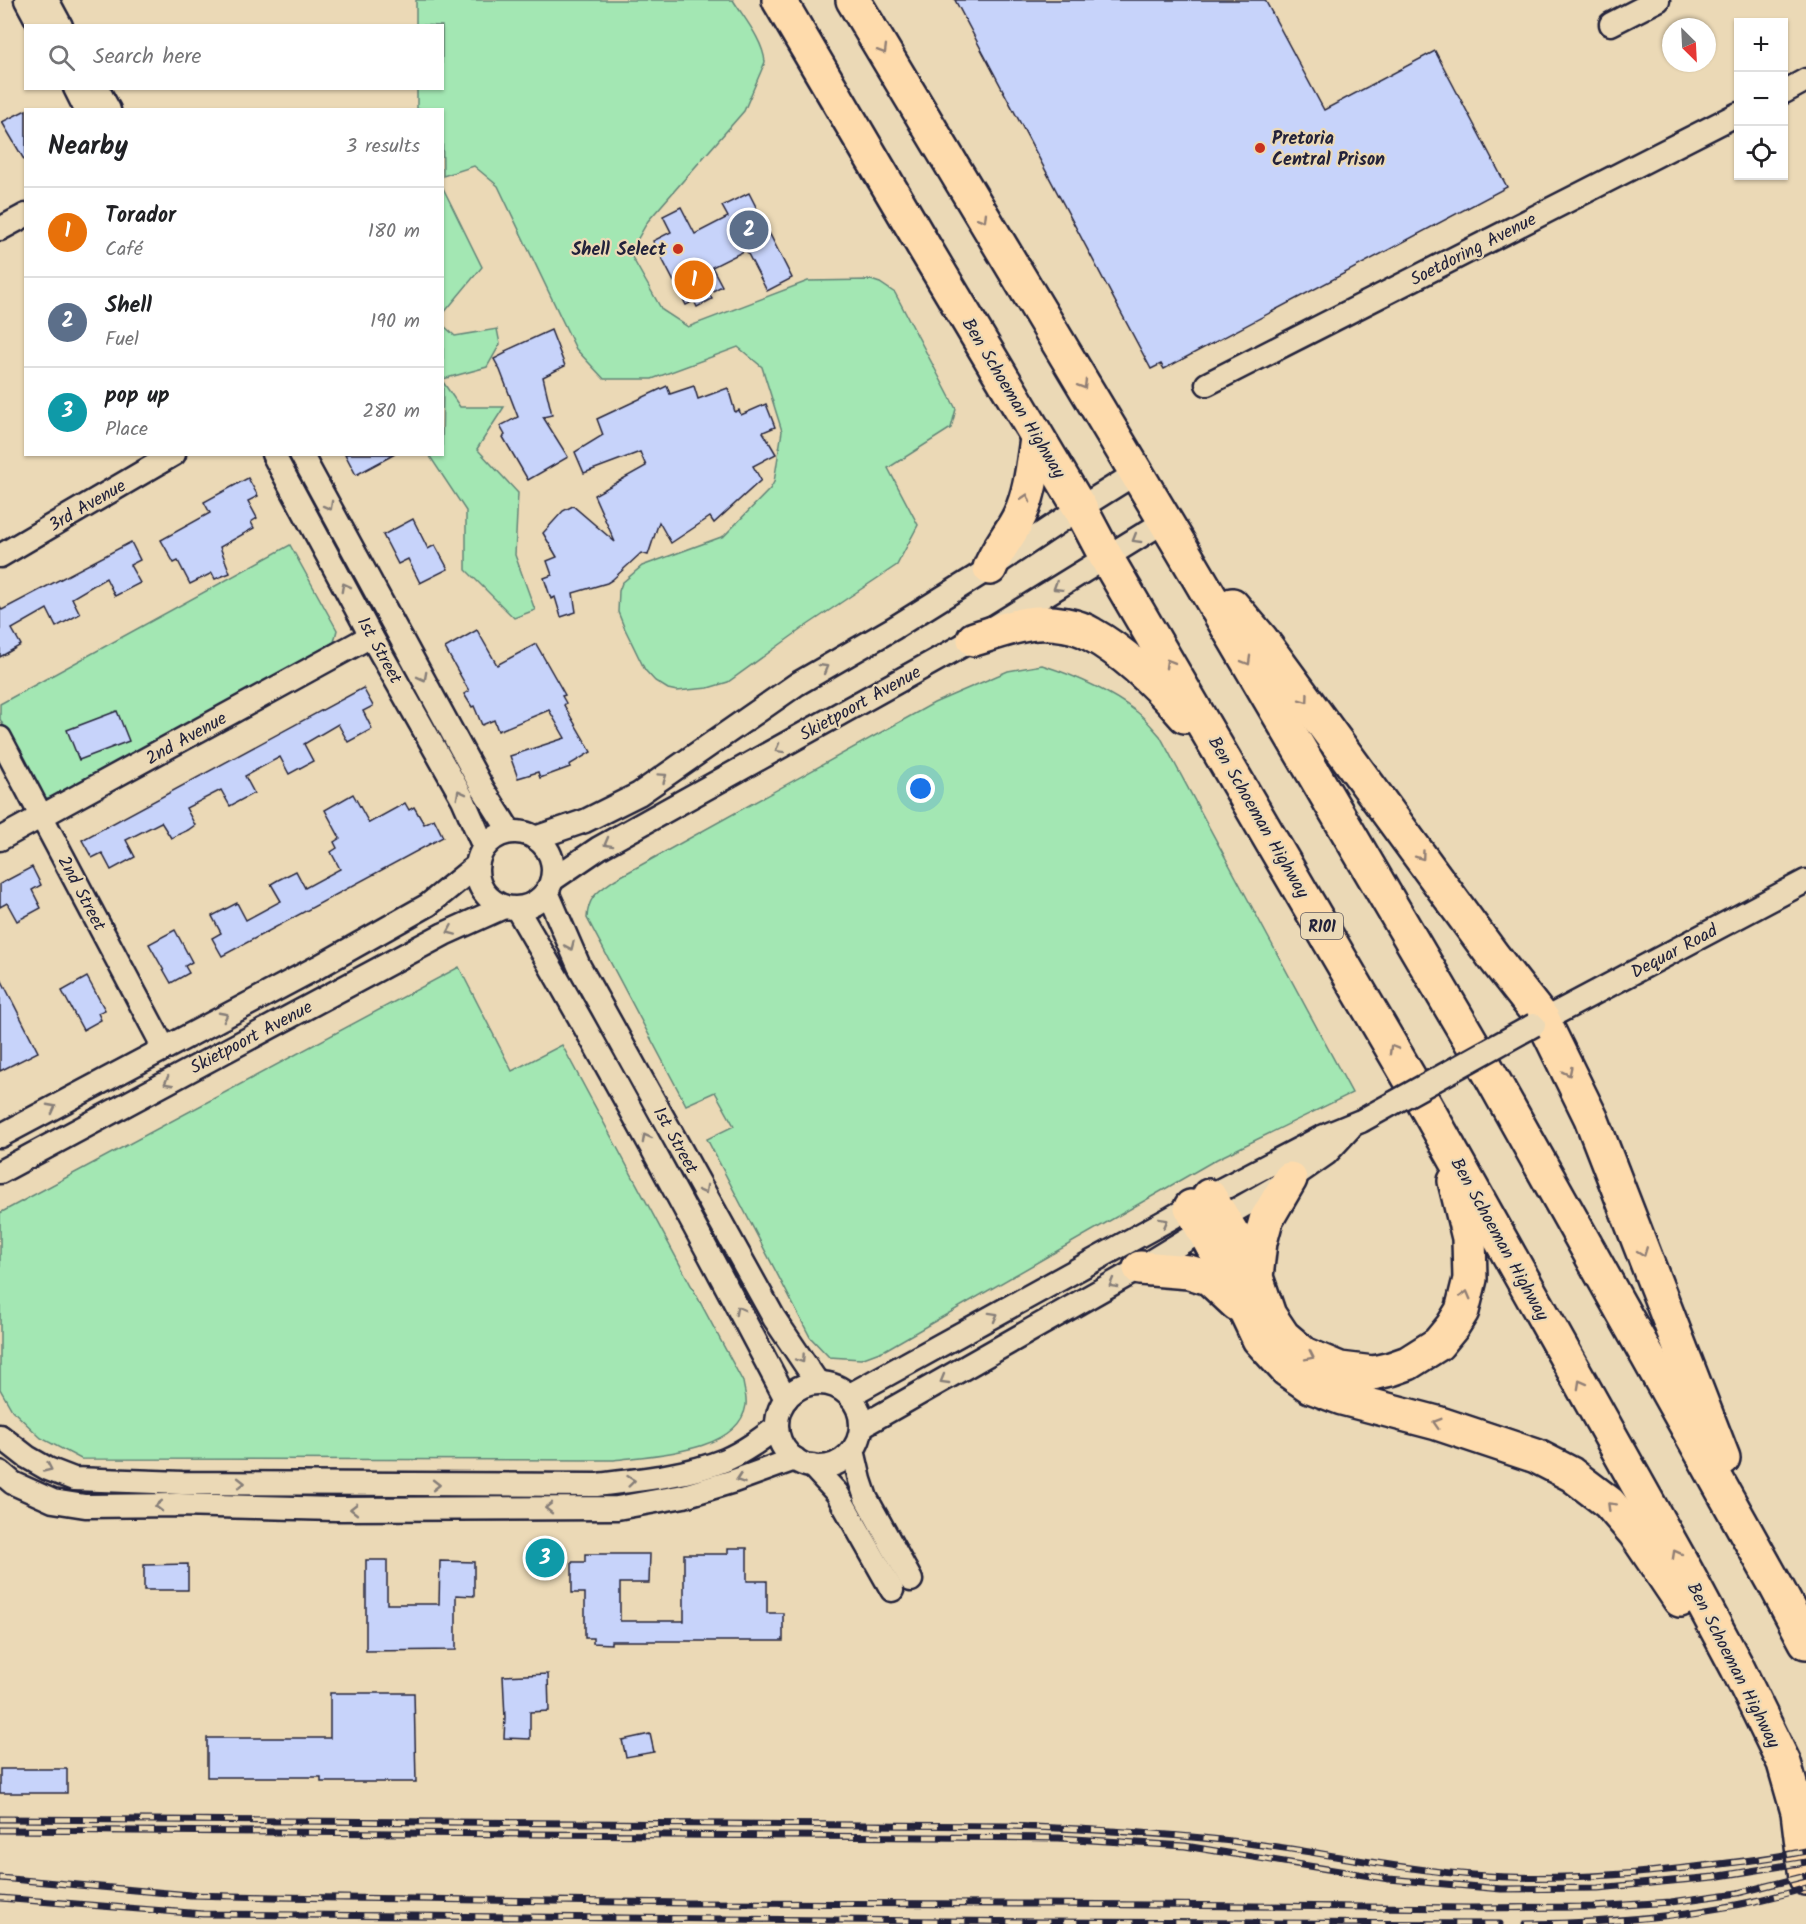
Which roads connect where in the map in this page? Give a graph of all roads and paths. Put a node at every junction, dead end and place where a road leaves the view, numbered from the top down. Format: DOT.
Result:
graph roads {
  1 [pos="26,0"];
  2 [pos="47,0"];
  3 [pos="779,0"];
  4 [pos="853,0"];
  5 [pos="1658,0"];
  6 [pos="39,24"];
  7 [pos="61,24"];
  8 [pos="1611,24"];
  9 [pos="1806,80"];
  10 [pos="76,90"];
  11 [pos="98,90"];
  12 [pos="1788,90"];
  13 [pos="85,108"];
  14 [pos="108,108"];
  15 [pos="1734,116"];
  16 [pos="24,216"];
  17 [pos="0,229"];
  18 [pos="1207,384"];
  19 [pos="1037,439"];
  20 [pos="171,456"];
  21 [pos="274,456"];
  22 [pos="302,456"];
  23 [pos="1136,473"];
  24 [pos="1080,508"];
  25 [pos="1170,530"];
  26 [pos="0,556"];
  27 [pos="1106,556"];
  28 [pos="990,568"];
  29 [pos="371,636"];
  30 [pos="974,639"];
  31 [pos="0,738"];
  32 [pos="1226,762"];
  33 [pos="42,817"];
  34 [pos="510,832"];
  35 [pos="535,838"];
  36 [pos="0,840"];
  37 [pos="481,856"];
  38 [pos="1806,881"];
  39 [pos="549,886"];
  40 [pos="511,908"];
  41 [pos="1538,1022"];
  42 [pos="164,1048"];
  43 [pos="1424,1103"];
  44 [pos="1357,1123"];
  45 [pos="0,1136"];
  46 [pos="0,1172"];
  47 [pos="1290,1179"];
  48 [pos="1206,1213"];
  49 [pos="1140,1268"];
  50 [pos="1256,1277"];
  51 [pos="1245,1311"];
  52 [pos="817,1382"];
  53 [pos="850,1395"];
  54 [pos="786,1399"];
  55 [pos="862,1426"];
  56 [pos="777,1427"];
  57 [pos="0,1436"];
  58 [pos="854,1450"];
  59 [pos="804,1463"];
  60 [pos="0,1472"];
  61 [pos="1757,1552"];
  62 [pos="1806,1642"];
  63 [pos="1784,1763"];
  64 [pos="1806,1878"];
  1 -- 6 [label="street"];
  2 -- 7 [label="street"];
  3 -- 19 [label="main road, Ben Schoeman Highway / R101"];
  4 -- 23 [label="main road, one-way"];
  5 -- 8 [label="street"];
  9 -- 12 [label="street"];
  10 -- 13 [label="street"];
  11 -- 14 [label="street"];
  15 -- 18 [label="street, Soetdoring Avenue"];
  16 -- 17 [label="street"];
  19 -- 24 [label="main road, Ben Schoeman Highway / R101"];
  28 -- 19 [label="main road, one-way"];
  20 -- 26 [label="street, 3rd Avenue"];
  29 -- 21 [label="street, 1st Street, one-way"];
  22 -- 34 [label="street, 1st Street, one-way"];
  23 -- 24 [label="street"];
  23 -- 25 [label="main road"];
  24 -- 27 [label="main road, Ben Schoeman Highway / R101"];
  24 -- 28 [label="street"];
  25 -- 27 [label="street, Skietpoort Avenue, one-way"];
  25 -- 41 [label="main road, one-way"];
  25 -- 61 [label="main road, one-way"];
  27 -- 30 [label="street, Skietpoort Avenue, one-way"];
  32 -- 27 [label="main road, Ben Schoeman Highway / R101, one-way"];
  35 -- 28 [label="street, one-way"];
  29 -- 33 [label="street, 2nd Avenue"];
  37 -- 29 [label="street, 1st Street, one-way"];
  30 -- 32 [label="main road"];
  30 -- 39 [label="street, Skietpoort Avenue, one-way"];
  31 -- 33 [label="street, 2nd Street"];
  43 -- 32 [label="main road, Ben Schoeman Highway / R101, one-way"];
  33 -- 36 [label="street, 2nd Avenue"];
  33 -- 42 [label="street, 2nd Street"];
  34 -- 35 [label="street"];
  34 -- 37 [label="street"];
  35 -- 39 [label="street"];
  37 -- 40 [label="street"];
  42 -- 37 [label="street, Skietpoort Avenue, one-way"];
  38 -- 41 [label="street, Dequar Road"];
  39 -- 40 [label="street"];
  39 -- 52 [label="street, 1st Street, one-way"];
  40 -- 46 [label="street, Skietpoort Avenue, one-way"];
  54 -- 40 [label="street, 1st Street, one-way"];
  41 -- 44 [label="street, Dequar Road, bridge"];
  41 -- 61 [label="main road, one-way"];
  45 -- 42 [label="street, Skietpoort Avenue, one-way"];
  50 -- 43 [label="main road, one-way"];
  63 -- 43 [label="main road, Ben Schoeman Highway / R101, one-way"];
  44 -- 47 [label="street"];
  44 -- 48 [label="street"];
  47 -- 48 [label="street"];
  47 -- 50 [label="main road"];
  48 -- 49 [label="street"];
  48 -- 50 [label="main road"];
  48 -- 51 [label="main road"];
  53 -- 48 [label="street, one-way"];
  49 -- 51 [label="main road"];
  49 -- 55 [label="street, one-way"];
  63 -- 51 [label="main road, one-way"];
  52 -- 53 [label="street"];
  52 -- 54 [label="street"];
  53 -- 55 [label="street"];
  54 -- 56 [label="street"];
  55 -- 58 [label="street"];
  57 -- 56 [label="street, one-way"];
  56 -- 59 [label="street"];
  58 -- 59 [label="street"];
  58 -- 59 [label="street"];
  59 -- 60 [label="street, one-way"];
  61 -- 62 [label="main road"];
  63 -- 64 [label="main road, Ben Schoeman Highway / R101"];
}
